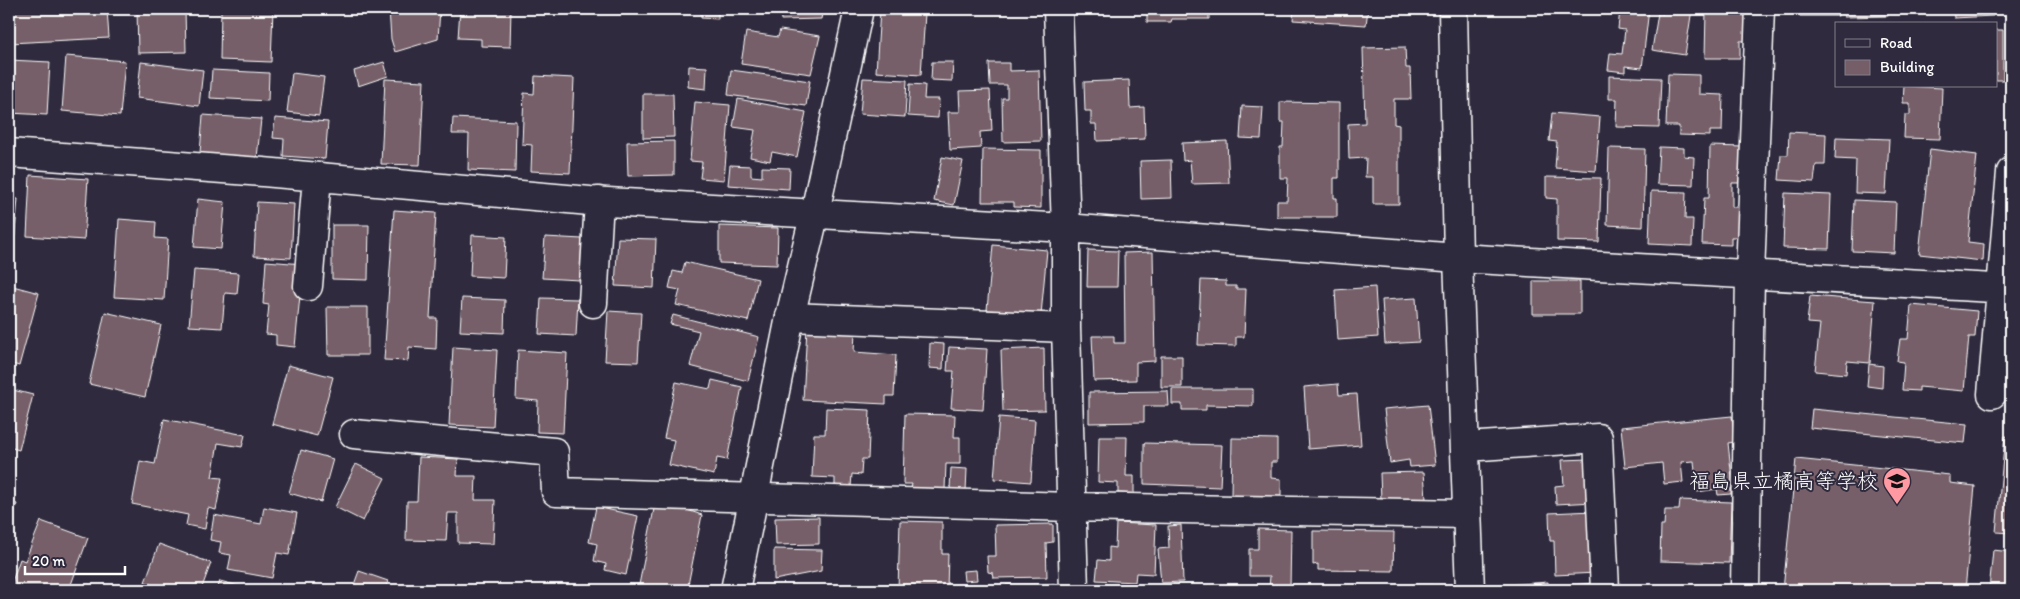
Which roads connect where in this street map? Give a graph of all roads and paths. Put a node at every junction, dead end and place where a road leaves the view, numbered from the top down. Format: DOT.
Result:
graph roads {
  1 [pos="859,9"];
  2 [pos="1058,9"];
  3 [pos="1453,9"];
  4 [pos="1760,9"];
  5 [pos="9,153"];
  6 [pos="2011,172"];
  7 [pos="317,177"];
  8 [pos="599,201"];
  9 [pos="815,212"];
  10 [pos="1066,228"];
  11 [pos="1458,258"];
  12 [pos="1750,275"];
  13 [pos="308,286"];
  14 [pos="2006,288"];
  15 [pos="594,303"];
  16 [pos="790,317"];
  17 [pos="1066,328"];
  18 [pos="1992,394"];
  19 [pos="354,434"];
  20 [pos="1466,447"];
  21 [pos="753,498"];
  22 [pos="1072,507"];
  23 [pos="1467,514"];
  24 [pos="735,590"];
  25 [pos="1074,590"];
  26 [pos="1470,590"];
  27 [pos="1605,590"];
  28 [pos="1745,590"];
  1 -- 9 [label="street"];
  2 -- 10 [label="street"];
  3 -- 11 [label="street"];
  4 -- 12 [label="street"];
  5 -- 7 [label="street"];
  6 -- 14 [label="street"];
  7 -- 8 [label="street"];
  7 -- 13 [label="street"];
  8 -- 9 [label="street"];
  8 -- 15 [label="street"];
  9 -- 10 [label="street"];
  9 -- 16 [label="street"];
  10 -- 11 [label="street"];
  10 -- 17 [label="street"];
  11 -- 12 [label="street"];
  11 -- 20 [label="street"];
  12 -- 14 [label="street"];
  12 -- 28 [label="street"];
  14 -- 18 [label="street"];
  16 -- 17 [label="street"];
  16 -- 21 [label="street"];
  17 -- 22 [label="street"];
  19 -- 21 [label="street"];
  20 -- 23 [label="street"];
  20 -- 27 [label="street"];
  21 -- 22 [label="street"];
  21 -- 24 [label="street"];
  22 -- 23 [label="street"];
  22 -- 25 [label="street"];
  23 -- 26 [label="street"];
}
